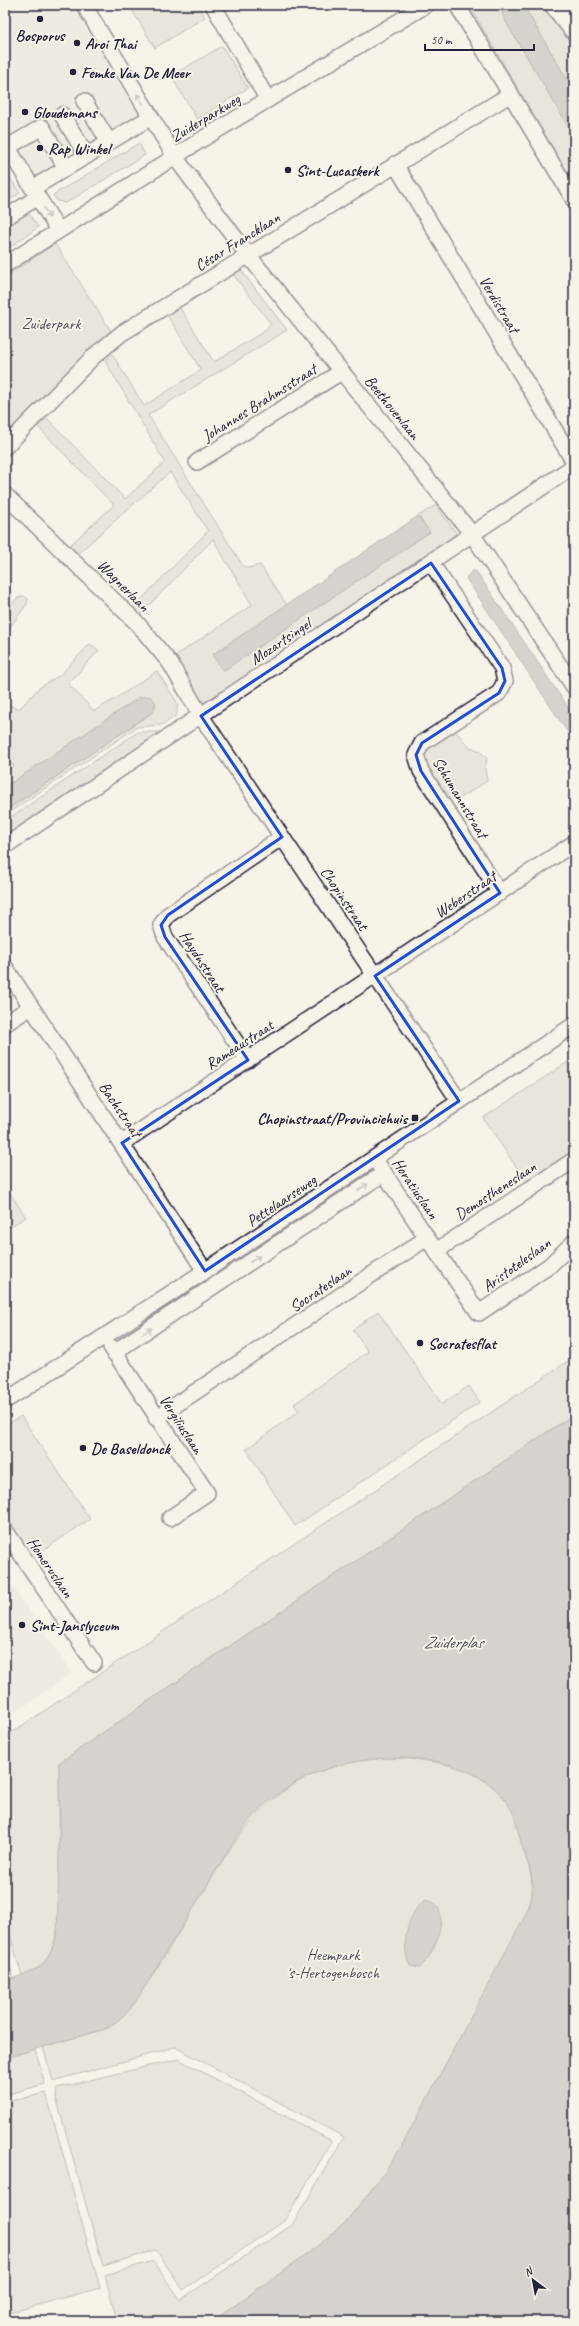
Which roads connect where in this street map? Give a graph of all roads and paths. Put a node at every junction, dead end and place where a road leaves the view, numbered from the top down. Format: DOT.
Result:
graph roads {
  1 [pos="84,5"];
  2 [pos="213,5"];
  3 [pos="426,5"];
  4 [pos="457,5"];
  5 [pos="555,5"];
  6 [pos="568,5"];
  7 [pos="574,15"];
  8 [pos="574,29"];
  9 [pos="511,94"];
  10 [pos="268,100"];
  11 [pos="84,101"];
  12 [pos="62,115"];
  13 [pos="151,117"];
  14 [pos="109,142"];
  15 [pos="6,145"];
  16 [pos="87,156"];
  17 [pos="175,157"];
  18 [pos="395,164"];
  19 [pos="66,168"];
  20 [pos="35,193"];
  21 [pos="574,200"];
  22 [pos="5,218"];
  23 [pos="58,230"];
  24 [pos="248,255"];
  25 [pos="5,265"];
  26 [pos="341,372"];
  27 [pos="5,447"];
  28 [pos="197,462"];
  29 [pos="574,462"];
  30 [pos="574,466"];
  31 [pos="5,495"];
  32 [pos="472,534"];
  33 [pos="431,563"];
  34 [pos="574,687"];
  35 [pos="201,716"];
  36 [pos="282,837"];
  37 [pos="574,843"];
  38 [pos="5,846"];
  39 [pos="500,893"];
  40 [pos="5,967"];
  41 [pos="375,976"];
  42 [pos="31,1007"];
  43 [pos="5,1024"];
  44 [pos="574,1025"];
  45 [pos="248,1060"];
  46 [pos="459,1101"];
  47 [pos="122,1143"];
  48 [pos="374,1159"];
  49 [pos="574,1160"];
  50 [pos="385,1174"];
  51 [pos="428,1238"];
  52 [pos="574,1242"];
  53 [pos="436,1251"];
  54 [pos="206,1272"];
  55 [pos="105,1337"];
  56 [pos="115,1354"];
  57 [pos="5,1401"];
  58 [pos="156,1418"];
  59 [pos="170,1518"];
  60 [pos="5,1530"];
  61 [pos="94,1663"];
  13 -- 1 [label="street, Beethovenlaan, one-way"];
  2 -- 10 [label="street"];
  3 -- 10 [label="street, Zuiderparkweg"];
  4 -- 9 [label="street"];
  5 -- 8 [label="main road"];
  6 -- 7 [label="main road"];
  9 -- 18 [label="street, César Francklaan"];
  9 -- 21 [label="street"];
  10 -- 17 [label="street, Zuiderparkweg"];
  11 -- 14 [label="street"];
  12 -- 16 [label="street"];
  13 -- 14 [label="street, Zuiderparkweg"];
  13 -- 17 [label="street, Beethovenlaan"];
  14 -- 16 [label="street, Zuiderparkweg"];
  15 -- 19 [label="street"];
  15 -- 20 [label="street"];
  16 -- 19 [label="street, Zuiderparkweg"];
  17 -- 23 [label="street, Zuiderparkweg"];
  17 -- 24 [label="street, Beethovenlaan"];
  18 -- 24 [label="street, César Francklaan"];
  18 -- 29 [label="street, Verdistraat"];
  19 -- 20 [label="street, Zuiderparkweg"];
  20 -- 22 [label="street, Zuiderparkweg"];
  20 -- 23 [label="street, one-way"];
  23 -- 25 [label="street, Zuiderparkweg"];
  24 -- 26 [label="street, Beethovenlaan"];
  24 -- 27 [label="street, César Francklaan"];
  26 -- 28 [label="street, Johannes Brahmsstraat"];
  26 -- 32 [label="street, Beethovenlaan"];
  30 -- 32 [label="street, Mozartsingel"];
  31 -- 35 [label="street, Wagnerlaan"];
  32 -- 33 [label="street, Mozartsingel"];
  32 -- 34 [label="street, Beethovenlaan"];
  33 -- 35 [label="street, Mozartsingel"];
  33 -- 39 [label="street, Schumannstraat"];
  35 -- 36 [label="street, Chopinstraat"];
  35 -- 38 [label="street, Mozartsingel"];
  36 -- 41 [label="street, Chopinstraat"];
  36 -- 45 [label="street, Haydnstraat"];
  37 -- 39 [label="street, Weberstraat"];
  39 -- 41 [label="street, Weberstraat"];
  40 -- 42 [label="street, Bachstraat"];
  41 -- 45 [label="street, Rameaustraat"];
  41 -- 46 [label="street, Chopinstraat"];
  42 -- 43 [label="street"];
  42 -- 47 [label="street, Bachstraat"];
  44 -- 46 [label="street, Pettelaarseweg"];
  45 -- 47 [label="street, Rameaustraat"];
  46 -- 48 [label="street, Pettelaarseweg"];
  47 -- 54 [label="street, Bachstraat"];
  48 -- 50 [label="street, Horatiuslaan"];
  48 -- 54 [label="street, Pettelaarseweg"];
  49 -- 53 [label="street, Demostheneslaan"];
  50 -- 51 [label="street, Horatiuslaan"];
  56 -- 50 [label="street, one-way"];
  51 -- 53 [label="street"];
  51 -- 58 [label="street, Socrateslaan"];
  52 -- 53 [label="street, Aristoteleslaan"];
  54 -- 55 [label="street, Pettelaarseweg"];
  55 -- 56 [label="street, Vergiliuslaan"];
  55 -- 57 [label="street, Pettelaarseweg"];
  56 -- 58 [label="street, Vergiliuslaan"];
  58 -- 59 [label="street, Vergiliuslaan"];
  60 -- 61 [label="street, Homeruslaan"];
}
